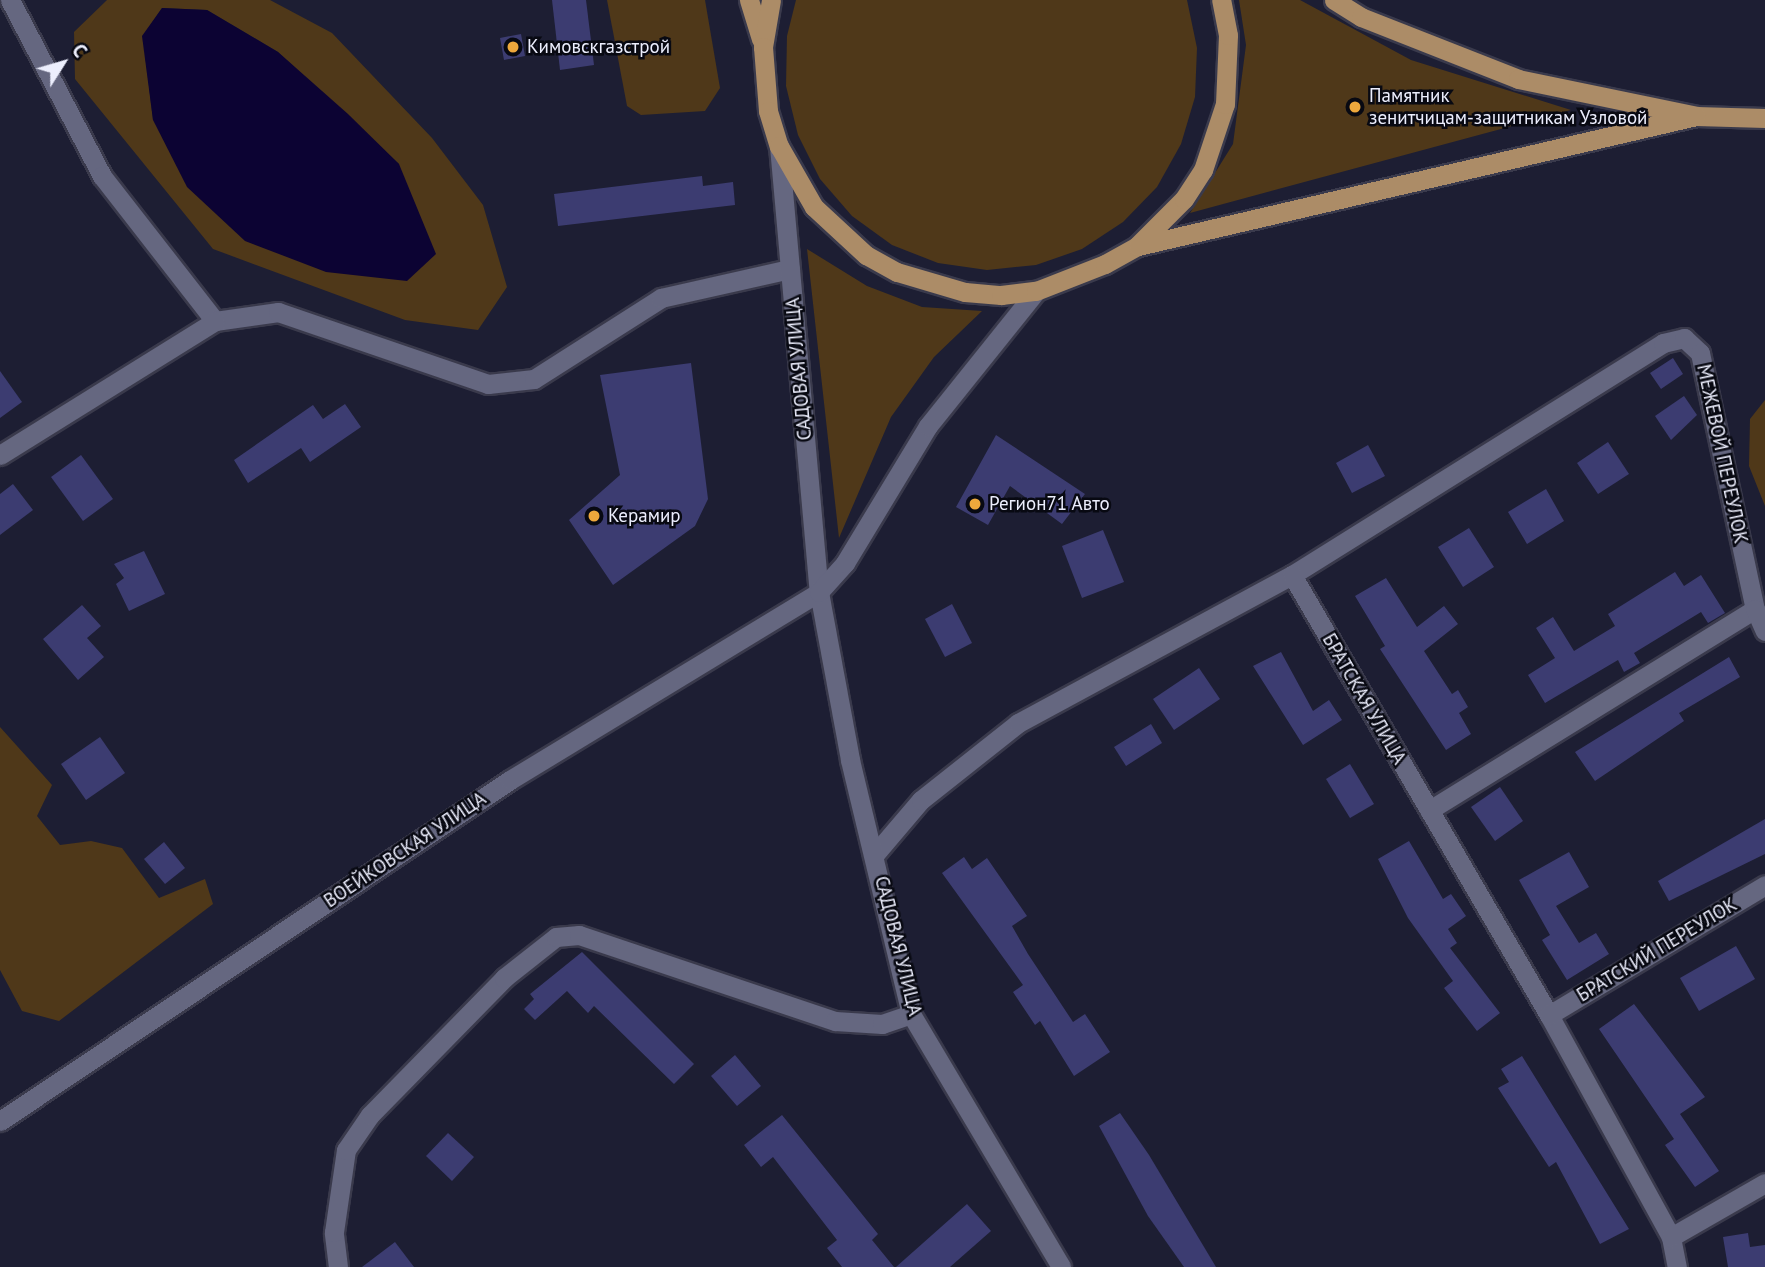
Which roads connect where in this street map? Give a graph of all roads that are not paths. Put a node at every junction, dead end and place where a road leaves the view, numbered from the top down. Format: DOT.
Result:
graph roads {
  1 [pos="10,0"];
  2 [pos="749,0"];
  3 [pos="771,0"];
  4 [pos="1221,0"];
  5 [pos="1334,0"];
  6 [pos="763,47"];
  7 [pos="1696,116"];
  8 [pos="1765,118"];
  9 [pos="779,146"];
  10 [pos="1138,246"];
  11 [pos="790,270"];
  12 [pos="1036,291"];
  13 [pos="215,321"];
  14 [pos="0,455"];
  15 [pos="1292,575"];
  16 [pos="819,592"];
  17 [pos="1755,610"];
  18 [pos="1765,631"];
  19 [pos="1429,810"];
  20 [pos="875,854"];
  21 [pos="1765,885"];
  22 [pos="911,1014"];
  23 [pos="1549,1015"];
  24 [pos="0,1121"];
  25 [pos="1765,1183"];
  26 [pos="1671,1237"];
  27 [pos="338,1267"];
  28 [pos="1061,1267"];
  29 [pos="1676,1267"];
  1 -- 13 [label="street"];
  2 -- 6 [label="main road"];
  3 -- 6 [label="main road"];
  4 -- 10 [label="main road"];
  5 -- 7 [label="main road"];
  6 -- 9 [label="main road"];
  7 -- 8 [label="main road"];
  7 -- 10 [label="main road"];
  9 -- 11 [label="street, САДОВАЯ УЛИЦА"];
  9 -- 12 [label="main road"];
  10 -- 12 [label="main road"];
  11 -- 13 [label="street"];
  11 -- 16 [label="street, САДОВАЯ УЛИЦА"];
  12 -- 16 [label="street"];
  13 -- 14 [label="street"];
  15 -- 17 [label="street, МЕЖЕВОЙ ПЕРЕУЛОК"];
  15 -- 19 [label="street, БРАТСКАЯ УЛИЦА"];
  15 -- 20 [label="street"];
  16 -- 20 [label="street, САДОВАЯ УЛИЦА"];
  16 -- 24 [label="street, ВОЕЙКОВСКАЯ УЛИЦА"];
  17 -- 18 [label="street"];
  17 -- 19 [label="street"];
  19 -- 23 [label="street, БРАТСКАЯ УЛИЦА"];
  20 -- 22 [label="street, САДОВАЯ УЛИЦА"];
  21 -- 23 [label="street, БРАТСКИЙ ПЕРЕУЛОК"];
  22 -- 27 [label="street"];
  22 -- 28 [label="street, САДОВАЯ УЛИЦА"];
  23 -- 26 [label="street, БРАТСКАЯ УЛИЦА"];
  25 -- 26 [label="street"];
  26 -- 29 [label="street, БРАТСКАЯ УЛИЦА"];
}
